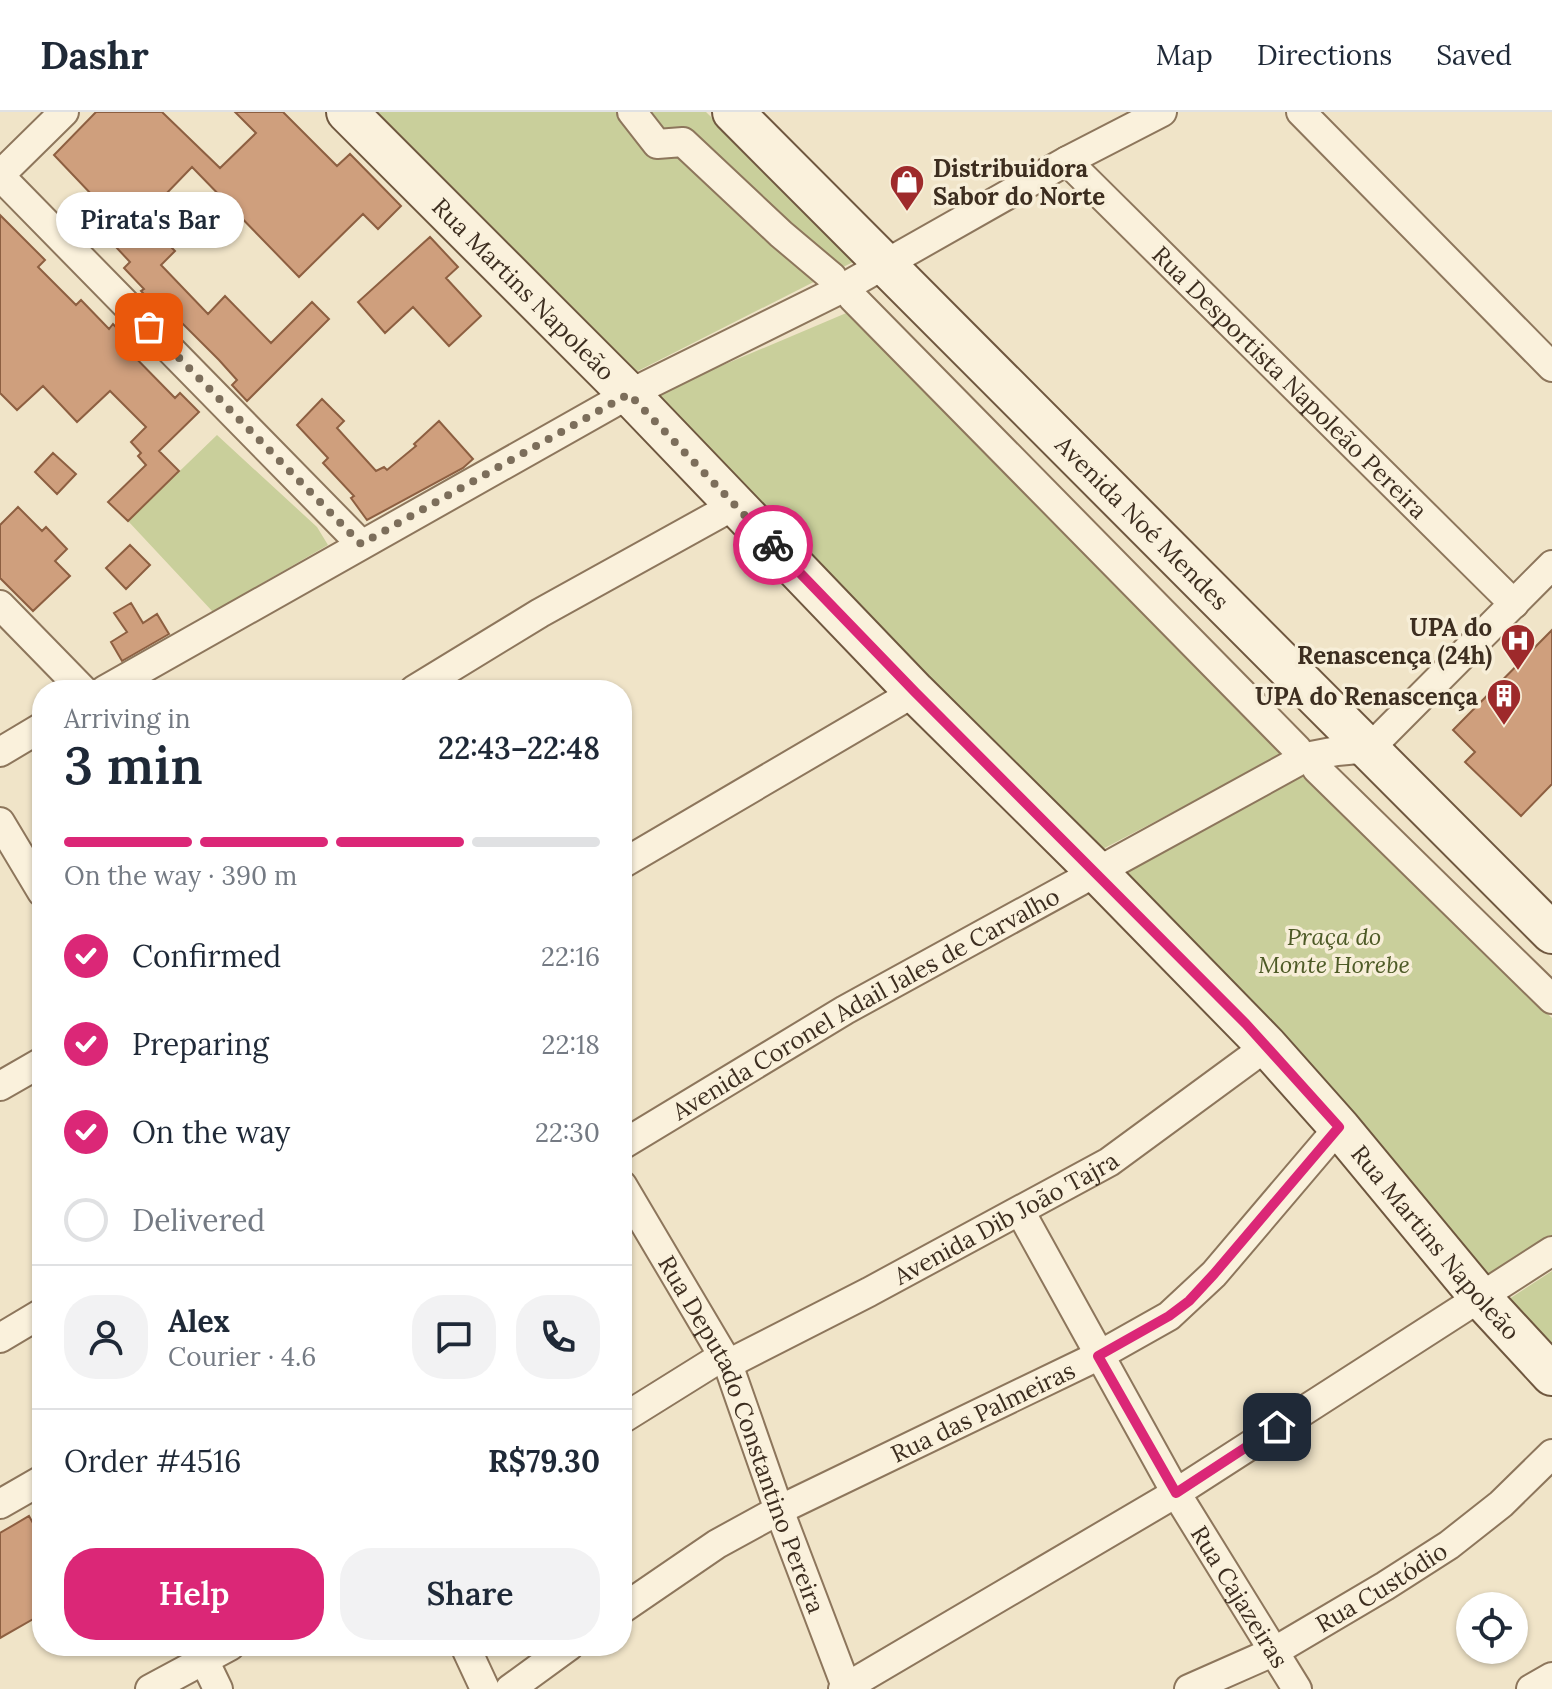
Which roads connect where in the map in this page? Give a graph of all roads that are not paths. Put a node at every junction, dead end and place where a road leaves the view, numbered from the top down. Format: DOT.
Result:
graph roads {
  1 [pos="64,112"];
  2 [pos="347,112"];
  3 [pos="632,112"];
  4 [pos="733,112"];
  5 [pos="1162,112"];
  6 [pos="1301,112"];
  7 [pos="1067,161"];
  8 [pos="0,175"];
  9 [pos="884,264"];
  10 [pos="832,277"];
  11 [pos="853,298"];
  12 [pos="1552,367"];
  13 [pos="629,394"];
  14 [pos="735,505"];
  15 [pos="361,544"];
  16 [pos="1552,565"];
  17 [pos="1514,604"];
  18 [pos="0,605"];
  19 [pos="73,680"];
  20 [pos="123,680"];
  21 [pos="430,680"];
  22 [pos="915,692"];
  23 [pos="32,733"];
  24 [pos="1370,748"];
  25 [pos="0,752"];
  26 [pos="0,822"];
  27 [pos="632,858"];
  28 [pos="1098,873"];
  29 [pos="32,875"];
  30 [pos="1552,933"];
  31 [pos="1552,999"];
  32 [pos="1267,1046"];
  33 [pos="32,1068"];
  34 [pos="0,1086"];
  35 [pos="1339,1127"];
  36 [pos="632,1139"];
  37 [pos="632,1202"];
  38 [pos="1020,1211"];
  39 [pos="1552,1251"];
  40 [pos="1479,1296"];
  41 [pos="32,1319"];
  42 [pos="0,1338"];
  43 [pos="1098,1356"];
  44 [pos="726,1360"];
  45 [pos="1552,1375"];
  46 [pos="632,1413"];
  47 [pos="1552,1454"];
  48 [pos="32,1486"];
  49 [pos="1176,1493"];
  50 [pos="0,1504"];
  51 [pos="779,1510"];
  52 [pos="632,1602"];
  53 [pos="1275,1651"];
  54 [pos="211,1656"];
  55 [pos="470,1656"];
  56 [pos="555,1656"];
  57 [pos="204,1660"];
  58 [pos="1552,1677"];
  59 [pos="846,1688"];
  60 [pos="150,1689"];
  61 [pos="218,1689"];
  62 [pos="485,1689"];
  63 [pos="510,1689"];
  64 [pos="1189,1689"];
  65 [pos="1297,1689"];
  66 [pos="1531,1689"];
  1 -- 8 [label="street"];
  2 -- 13 [label="main road, Rua Martins Napoleão"];
  3 -- 10 [label="street"];
  4 -- 9 [label="main road, Avenida Noé Mendes"];
  5 -- 7 [label="street"];
  6 -- 12 [label="street"];
  7 -- 9 [label="street"];
  7 -- 17 [label="street, Rua Desportista Napoleão Pereira"];
  8 -- 15 [label="street"];
  9 -- 13 [label="street"];
  9 -- 24 [label="main road, Avenida Noé Mendes"];
  11 -- 31 [label="street"];
  13 -- 14 [label="main road, Rua Martins Napoleão"];
  13 -- 15 [label="street"];
  14 -- 21 [label="street"];
  14 -- 22 [label="main road, Rua Martins Napoleão"];
  15 -- 20 [label="street"];
  16 -- 17 [label="street"];
  17 -- 24 [label="street"];
  18 -- 19 [label="street"];
  22 -- 27 [label="street"];
  22 -- 28 [label="main road, Rua Martins Napoleão"];
  23 -- 25 [label="street"];
  24 -- 28 [label="street, Avenida Coronel Adail Jales de Carvalho"];
  24 -- 30 [label="main road, Avenida Noé Mendes"];
  26 -- 29 [label="street"];
  28 -- 32 [label="main road, Rua Martins Napoleão"];
  28 -- 36 [label="street, Avenida Coronel Adail Jales de Carvalho"];
  32 -- 35 [label="main road, Rua Martins Napoleão"];
  32 -- 38 [label="street, Avenida Dib João Tajra"];
  33 -- 34 [label="street"];
  35 -- 40 [label="main road, Rua Martins Napoleão"];
  35 -- 43 [label="street, Rua das Palmeiras"];
  37 -- 44 [label="street, Rua Deputado Constantino Pereira"];
  38 -- 43 [label="street, Rua Cajazeiras"];
  38 -- 44 [label="street, Avenida Dib João Tajra"];
  39 -- 40 [label="street"];
  40 -- 45 [label="main road, Rua Martins Napoleão"];
  40 -- 49 [label="street"];
  41 -- 42 [label="street"];
  43 -- 49 [label="street, Rua Cajazeiras"];
  43 -- 51 [label="street, Rua das Palmeiras"];
  44 -- 46 [label="street, Avenida Dib João Tajra"];
  44 -- 51 [label="street, Rua Deputado Constantino Pereira"];
  47 -- 53 [label="street, Rua Custódio"];
  48 -- 50 [label="street"];
  49 -- 53 [label="street, Rua Cajazeiras"];
  49 -- 59 [label="street"];
  51 -- 52 [label="street"];
  51 -- 59 [label="street, Rua Deputado Constantino Pereira"];
  53 -- 64 [label="street, Rua Custódio"];
  53 -- 65 [label="street, Rua Cajazeiras"];
  54 -- 57 [label="street"];
  55 -- 62 [label="street"];
  56 -- 63 [label="street"];
  57 -- 60 [label="street"];
  57 -- 61 [label="street"];
  58 -- 66 [label="street"];
}
